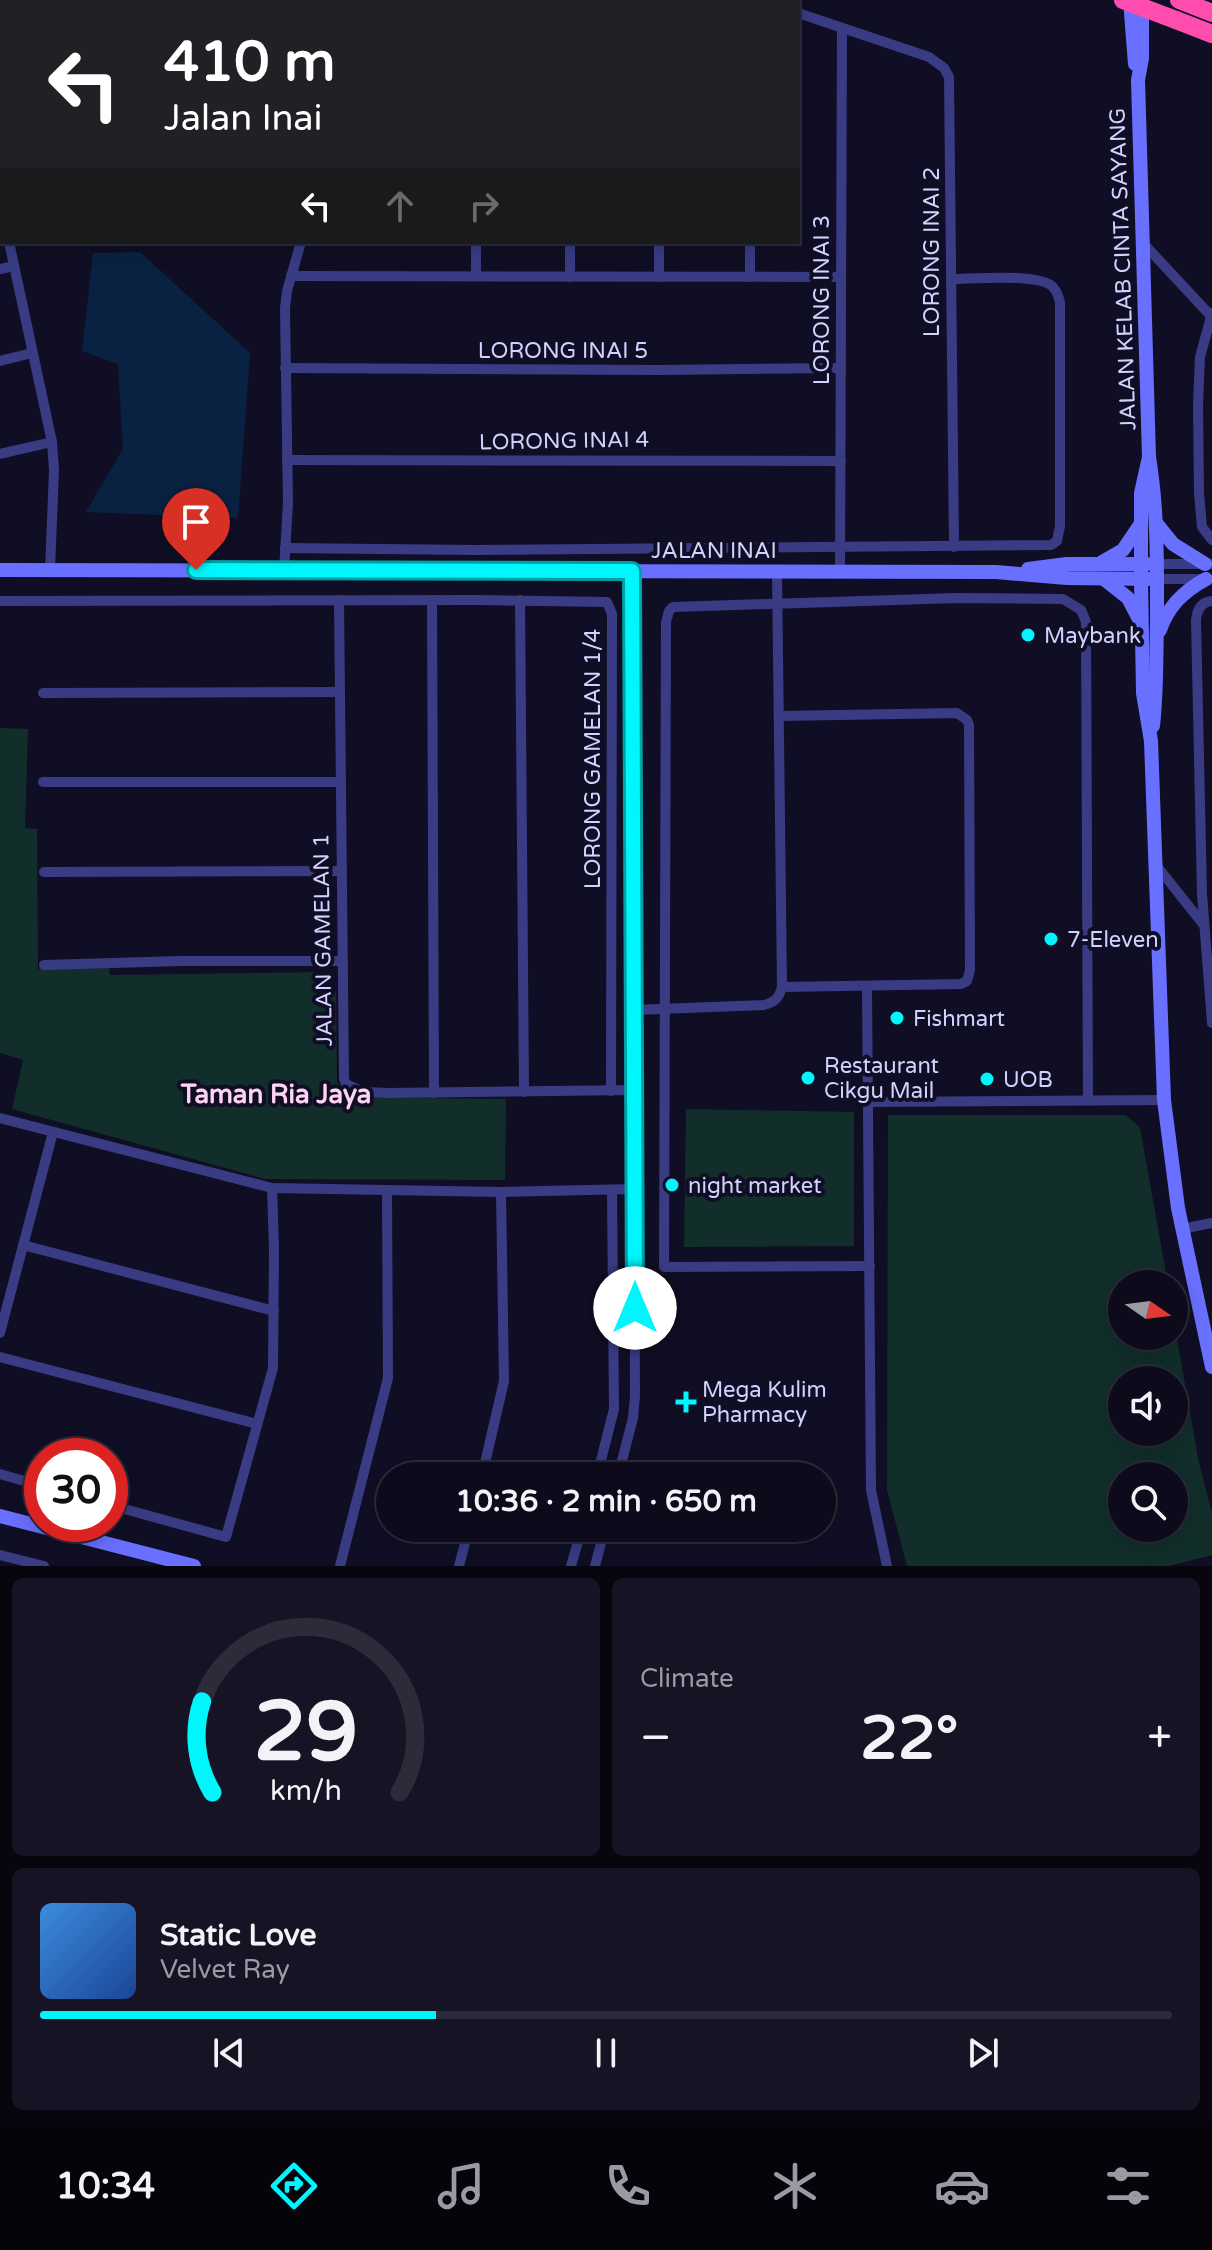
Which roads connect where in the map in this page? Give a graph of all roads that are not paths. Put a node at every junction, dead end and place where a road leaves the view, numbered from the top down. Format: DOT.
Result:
graph roads {
  1 [pos="1123,0"];
  2 [pos="1130,0"];
  3 [pos="1142,0"];
  4 [pos="1179,0"];
  5 [pos="1212,13"];
  6 [pos="800,14"];
  7 [pos="842,28"];
  8 [pos="1212,34"];
  9 [pos="1138,80"];
  10 [pos="1143,243"];
  11 [pos="9,244"];
  12 [pos="300,244"];
  13 [pos="476,244"];
  14 [pos="570,244"];
  15 [pos="659,244"];
  16 [pos="750,244"];
  17 [pos="14,266"];
  18 [pos="0,269"];
  19 [pos="291,276"];
  20 [pos="476,276"];
  21 [pos="570,277"];
  22 [pos="659,277"];
  23 [pos="750,277"];
  24 [pos="841,277"];
  25 [pos="951,279"];
  26 [pos="1212,314"];
  27 [pos="32,353"];
  28 [pos="0,361"];
  29 [pos="285,368"];
  30 [pos="841,368"];
  31 [pos="52,442"];
  32 [pos="0,454"];
  33 [pos="287,460"];
  34 [pos="841,461"];
  35 [pos="1148,523"];
  36 [pos="1212,540"];
  37 [pos="954,547"];
  38 [pos="285,548"];
  39 [pos="840,548"];
  40 [pos="1094,564"];
  41 [pos="0,570"];
  42 [pos="50,570"];
  43 [pos="284,571"];
  44 [pos="632,571"];
  45 [pos="1209,571"];
  46 [pos="777,572"];
  47 [pos="840,572"];
  48 [pos="996,572"];
  49 [pos="1141,572"];
  50 [pos="1157,572"];
  51 [pos="1104,579"];
  52 [pos="339,600"];
  53 [pos="432,600"];
  54 [pos="520,600"];
  55 [pos="0,601"];
  56 [pos="1212,601"];
  57 [pos="778,603"];
  58 [pos="1149,639"];
  59 [pos="340,692"];
  60 [pos="43,693"];
  61 [pos="779,716"];
  62 [pos="43,782"];
  63 [pos="341,782"];
  64 [pos="1156,865"];
  65 [pos="342,871"];
  66 [pos="44,872"];
  67 [pos="1203,924"];
  68 [pos="343,961"];
  69 [pos="44,965"];
  70 [pos="867,986"];
  71 [pos="782,987"];
  72 [pos="666,1009"];
  73 [pos="634,1010"];
  74 [pos="1212,1023"];
  75 [pos="635,1090"];
  76 [pos="611,1091"];
  77 [pos="524,1092"];
  78 [pos="434,1093"];
  79 [pos="1088,1100"];
  80 [pos="1164,1100"];
  81 [pos="869,1102"];
  82 [pos="0,1118"];
  83 [pos="53,1132"];
  84 [pos="272,1188"];
  85 [pos="635,1189"];
  86 [pos="387,1190"];
  87 [pos="612,1190"];
  88 [pos="501,1192"];
  89 [pos="1212,1223"];
  90 [pos="1182,1229"];
  91 [pos="23,1245"];
  92 [pos="870,1266"];
  93 [pos="274,1311"];
  94 [pos="0,1333"];
  95 [pos="0,1357"];
  96 [pos="1212,1367"];
  97 [pos="257,1424"];
  98 [pos="485,1462"];
  99 [pos="601,1462"];
  100 [pos="622,1462"];
  101 [pos="0,1474"];
  102 [pos="24,1481"];
  103 [pos="128,1510"];
  104 [pos="0,1516"];
  105 [pos="465,1542"];
  106 [pos="578,1542"];
  107 [pos="601,1542"];
  108 [pos="0,1555"];
  109 [pos="44,1566"];
  110 [pos="194,1566"];
  111 [pos="340,1566"];
  112 [pos="459,1566"];
  113 [pos="571,1566"];
  114 [pos="595,1566"];
  115 [pos="887,1566"];
  1 -- 8 [label="highway, bridge"];
  2 -- 9 [label="main road, JALAN KELAB CINTA SAYANG"];
  3 -- 9 [label="main road, JALAN KELAB CINTA SAYANG"];
  4 -- 5 [label="highway"];
  6 -- 7 [label="street, LORONG INAI 2"];
  7 -- 24 [label="street, LORONG INAI 3"];
  7 -- 25 [label="street, LORONG INAI 2"];
  9 -- 10 [label="main road, JALAN KELAB CINTA SAYANG"];
  10 -- 26 [label="street"];
  10 -- 35 [label="main road, JALAN KELAB CINTA SAYANG"];
  11 -- 17 [label="street"];
  12 -- 19 [label="street"];
  13 -- 20 [label="street"];
  14 -- 21 [label="street"];
  15 -- 22 [label="street"];
  16 -- 23 [label="street"];
  17 -- 18 [label="street"];
  17 -- 27 [label="street"];
  19 -- 20 [label="street"];
  19 -- 29 [label="street"];
  20 -- 21 [label="street"];
  21 -- 22 [label="street"];
  22 -- 23 [label="street"];
  23 -- 24 [label="street"];
  24 -- 30 [label="street, LORONG INAI 3"];
  25 -- 37 [label="street, LORONG INAI 2"];
  25 -- 37 [label="street"];
  26 -- 36 [label="street"];
  27 -- 28 [label="street"];
  27 -- 31 [label="street"];
  29 -- 30 [label="street, LORONG INAI 5"];
  29 -- 33 [label="street"];
  30 -- 34 [label="street, LORONG INAI 3"];
  31 -- 32 [label="street"];
  31 -- 42 [label="street"];
  33 -- 34 [label="street, LORONG INAI 4"];
  33 -- 38 [label="street"];
  34 -- 39 [label="street, LORONG INAI 3"];
  35 -- 40 [label="main road"];
  35 -- 45 [label="main road"];
  35 -- 49 [label="main road, JALAN KELAB CINTA SAYANG"];
  35 -- 50 [label="main road, JALAN KELAB CINTA SAYANG"];
  37 -- 39 [label="street"];
  38 -- 39 [label="street"];
  38 -- 43 [label="street"];
  39 -- 47 [label="street, LORONG INAI 3"];
  40 -- 48 [label="main road, JALAN INAI"];
  40 -- 49 [label="main road, JALAN INAI"];
  41 -- 42 [label="main road, JALAN INAI"];
  42 -- 43 [label="main road, JALAN INAI"];
  43 -- 44 [label="main road, JALAN INAI"];
  44 -- 46 [label="main road, JALAN INAI"];
  44 -- 73 [label="street"];
  45 -- 50 [label="street"];
  45 -- 58 [label="main road"];
  46 -- 47 [label="main road, JALAN INAI"];
  46 -- 57 [label="street"];
  47 -- 48 [label="main road, JALAN INAI"];
  48 -- 51 [label="main road, JALAN INAI"];
  49 -- 50 [label="main road, JALAN INAI"];
  49 -- 51 [label="main road, JALAN INAI"];
  49 -- 58 [label="main road, JALAN KELAB CINTA SAYANG"];
  50 -- 58 [label="main road, JALAN KELAB CINTA SAYANG"];
  51 -- 58 [label="main road"];
  52 -- 53 [label="street, LORONG GAMELAN 1/4"];
  52 -- 55 [label="street, LORONG GAMELAN 1/4"];
  52 -- 59 [label="street, JALAN GAMELAN 1"];
  53 -- 54 [label="street, LORONG GAMELAN 1/4"];
  53 -- 78 [label="street"];
  54 -- 76 [label="street, LORONG GAMELAN 1/4"];
  54 -- 77 [label="street"];
  56 -- 67 [label="street"];
  57 -- 61 [label="street"];
  57 -- 72 [label="street"];
  57 -- 79 [label="street"];
  58 -- 64 [label="main road, JALAN KELAB CINTA SAYANG"];
  59 -- 60 [label="street"];
  59 -- 63 [label="street, JALAN GAMELAN 1"];
  61 -- 70 [label="street"];
  61 -- 71 [label="street"];
  62 -- 63 [label="street"];
  63 -- 65 [label="street, JALAN GAMELAN 1"];
  64 -- 67 [label="street"];
  64 -- 80 [label="main road, JALAN KELAB CINTA SAYANG"];
  65 -- 66 [label="street"];
  65 -- 68 [label="street, JALAN GAMELAN 1"];
  67 -- 74 [label="street"];
  68 -- 69 [label="street"];
  68 -- 78 [label="street, JALAN GAMELAN 1"];
  70 -- 71 [label="street"];
  70 -- 81 [label="street"];
  71 -- 72 [label="street"];
  72 -- 73 [label="street"];
  72 -- 92 [label="street"];
  73 -- 75 [label="street"];
  75 -- 76 [label="street, JALAN GAMELAN 1"];
  75 -- 85 [label="street"];
  76 -- 77 [label="street, JALAN GAMELAN 1"];
  77 -- 78 [label="street, JALAN GAMELAN 1"];
  79 -- 80 [label="street"];
  79 -- 81 [label="street"];
  80 -- 90 [label="main road, JALAN KELAB CINTA SAYANG"];
  81 -- 92 [label="street"];
  82 -- 83 [label="street"];
  83 -- 84 [label="street"];
  83 -- 91 [label="street"];
  84 -- 86 [label="street"];
  84 -- 93 [label="street"];
  85 -- 87 [label="street"];
  85 -- 100 [label="street"];
  86 -- 88 [label="street"];
  86 -- 111 [label="street"];
  87 -- 88 [label="street"];
  87 -- 99 [label="street"];
  88 -- 98 [label="street"];
  89 -- 90 [label="street"];
  90 -- 96 [label="main road, JALAN KELAB CINTA SAYANG"];
  91 -- 93 [label="street"];
  91 -- 94 [label="street"];
  92 -- 115 [label="street"];
  93 -- 97 [label="street"];
  95 -- 97 [label="street"];
  97 -- 103 [label="street"];
  101 -- 102 [label="street"];
  104 -- 110 [label="main road"];
  105 -- 112 [label="street"];
  106 -- 113 [label="street"];
  107 -- 114 [label="street"];
  108 -- 109 [label="street"];
}
